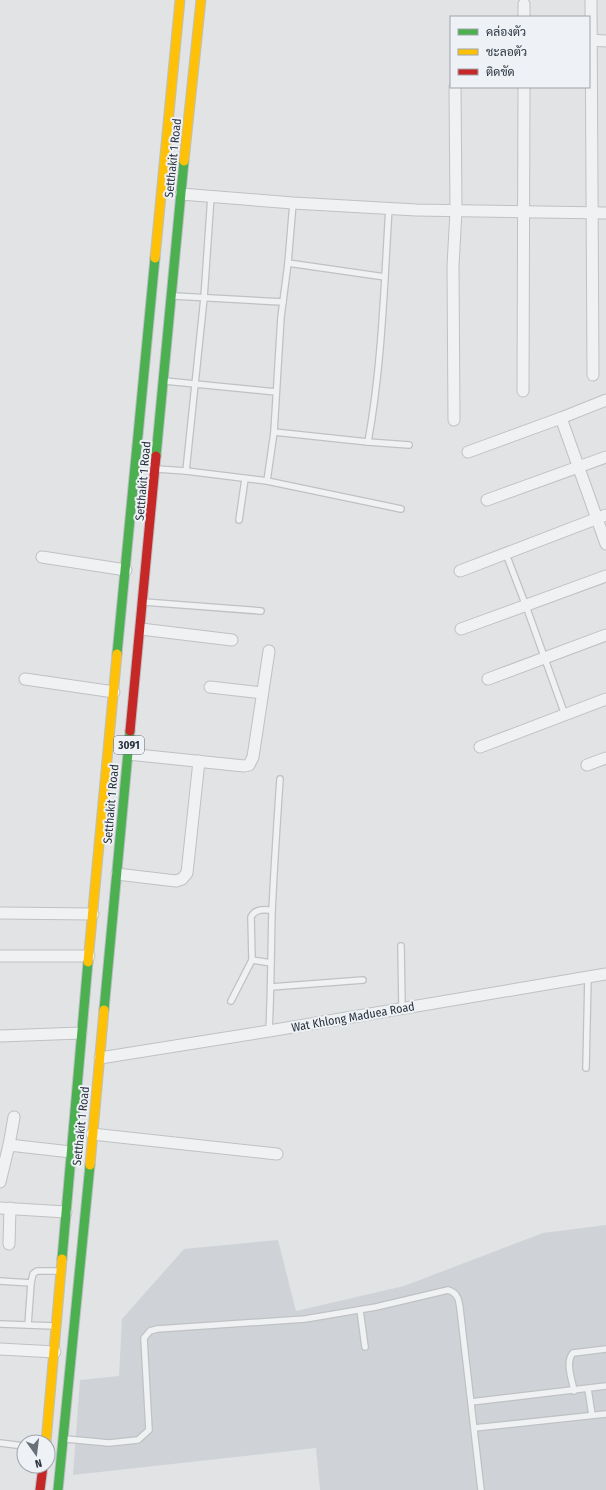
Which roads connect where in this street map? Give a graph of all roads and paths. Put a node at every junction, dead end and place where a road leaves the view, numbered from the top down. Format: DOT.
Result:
graph roads {
  1 [pos="180,0"];
  2 [pos="201,0"];
  3 [pos="591,0"];
  4 [pos="524,4"];
  5 [pos="524,16"];
  6 [pos="591,40"];
  7 [pos="606,41"];
  8 [pos="455,88"];
  9 [pos="524,88"];
  10 [pos="181,194"];
  11 [pos="211,196"];
  12 [pos="293,203"];
  13 [pos="390,208"];
  14 [pos="456,211"];
  15 [pos="524,212"];
  16 [pos="593,213"];
  17 [pos="606,213"];
  18 [pos="288,263"];
  19 [pos="385,277"];
  20 [pos="172,296"];
  21 [pos="204,298"];
  22 [pos="283,302"];
  23 [pos="593,375"];
  24 [pos="164,381"];
  25 [pos="196,384"];
  26 [pos="523,391"];
  27 [pos="276,392"];
  28 [pos="606,400"];
  29 [pos="561,418"];
  30 [pos="454,420"];
  31 [pos="274,432"];
  32 [pos="368,442"];
  33 [pos="409,445"];
  34 [pos="468,452"];
  35 [pos="606,457"];
  36 [pos="578,467"];
  37 [pos="156,469"];
  38 [pos="186,471"];
  39 [pos="245,479"];
  40 [pos="267,481"];
  41 [pos="487,500"];
  42 [pos="401,509"];
  43 [pos="601,517"];
  44 [pos="239,520"];
  45 [pos="606,544"];
  46 [pos="506,554"];
  47 [pos="42,557"];
  48 [pos="126,570"];
  49 [pos="460,571"];
  50 [pos="606,576"];
  51 [pos="143,602"];
  52 [pos="526,606"];
  53 [pos="261,611"];
  54 [pos="140,629"];
  55 [pos="462,629"];
  56 [pos="606,635"];
  57 [pos="232,640"];
  58 [pos="269,651"];
  59 [pos="545,658"];
  60 [pos="25,679"];
  61 [pos="488,679"];
  62 [pos="210,687"];
  63 [pos="114,692"];
  64 [pos="262,694"];
  65 [pos="606,699"];
  66 [pos="565,715"];
  67 [pos="480,747"];
  68 [pos="128,754"];
  69 [pos="606,758"];
  70 [pos="198,761"];
  71 [pos="587,764"];
  72 [pos="280,779"];
  73 [pos="117,874"];
  74 [pos="272,910"];
  75 [pos="0,913"];
  76 [pos="93,914"];
  77 [pos="401,946"];
  78 [pos="0,956"];
  79 [pos="89,956"];
  80 [pos="252,960"];
  81 [pos="271,963"];
  82 [pos="606,974"];
  83 [pos="588,977"];
  84 [pos="363,980"];
  85 [pos="271,987"];
  86 [pos="231,1001"];
  87 [pos="402,1008"];
  88 [pos="269,1031"];
  89 [pos="81,1033"];
  90 [pos="0,1036"];
  91 [pos="100,1058"];
  92 [pos="586,1068"];
  93 [pos="14,1117"];
  94 [pos="92,1134"];
  95 [pos="5,1147"];
  96 [pos="71,1152"];
  97 [pos="277,1154"];
  98 [pos="0,1182"];
  99 [pos="5,1208"];
  100 [pos="66,1212"];
  101 [pos="9,1244"];
  102 [pos="61,1271"];
  103 [pos="0,1281"];
  104 [pos="31,1283"];
  105 [pos="360,1310"];
  106 [pos="0,1324"];
  107 [pos="28,1325"];
  108 [pos="57,1326"];
  109 [pos="365,1347"];
  110 [pos="0,1349"];
  111 [pos="606,1349"];
  112 [pos="55,1352"];
  113 [pos="606,1386"];
  114 [pos="588,1389"];
  115 [pos="574,1390"];
  116 [pos="471,1402"];
  117 [pos="606,1414"];
  118 [pos="592,1415"];
  119 [pos="474,1428"];
  120 [pos="47,1434"];
  121 [pos="63,1439"];
  122 [pos="0,1443"];
  123 [pos="16,1445"];
  124 [pos="42,1474"];
  125 [pos="40,1490"];
  126 [pos="58,1490"];
  127 [pos="481,1490"];
  1 -- 48 [label="main road, Setthakit 1 Road / 3091"];
  2 -- 10 [label="main road, Setthakit 1 Road / 3091"];
  3 -- 6 [label="street"];
  4 -- 5 [label="street"];
  6 -- 7 [label="street"];
  6 -- 16 [label="street"];
  8 -- 14 [label="street"];
  9 -- 15 [label="street"];
  10 -- 11 [label="street"];
  10 -- 20 [label="main road, Setthakit 1 Road / 3091"];
  11 -- 12 [label="street"];
  11 -- 21 [label="lane"];
  12 -- 13 [label="street"];
  12 -- 18 [label="lane"];
  13 -- 14 [label="street"];
  13 -- 19 [label="lane"];
  14 -- 15 [label="street"];
  14 -- 30 [label="street"];
  15 -- 16 [label="street"];
  15 -- 26 [label="street"];
  16 -- 17 [label="street"];
  16 -- 23 [label="street"];
  18 -- 19 [label="lane"];
  18 -- 22 [label="lane"];
  19 -- 32 [label="lane"];
  20 -- 21 [label="lane"];
  20 -- 24 [label="main road, Setthakit 1 Road / 3091"];
  21 -- 22 [label="lane"];
  21 -- 25 [label="lane"];
  22 -- 27 [label="lane"];
  24 -- 25 [label="lane"];
  24 -- 37 [label="main road, Setthakit 1 Road / 3091"];
  25 -- 27 [label="lane"];
  25 -- 38 [label="lane"];
  27 -- 31 [label="lane"];
  28 -- 29 [label="street"];
  29 -- 34 [label="street"];
  29 -- 36 [label="street"];
  31 -- 32 [label="lane"];
  31 -- 40 [label="lane"];
  32 -- 33 [label="lane"];
  35 -- 36 [label="street"];
  36 -- 41 [label="street"];
  36 -- 43 [label="street"];
  37 -- 38 [label="lane"];
  37 -- 51 [label="main road, Setthakit 1 Road / 3091"];
  38 -- 39 [label="lane"];
  39 -- 40 [label="lane"];
  39 -- 44 [label="lane"];
  40 -- 42 [label="lane"];
  43 -- 45 [label="street"];
  43 -- 46 [label="street"];
  46 -- 49 [label="street"];
  46 -- 52 [label="lane"];
  47 -- 48 [label="street"];
  48 -- 63 [label="main road, Setthakit 1 Road / 3091"];
  50 -- 52 [label="street"];
  51 -- 53 [label="lane"];
  51 -- 54 [label="main road, Setthakit 1 Road / 3091"];
  52 -- 55 [label="street"];
  52 -- 59 [label="lane"];
  54 -- 57 [label="street"];
  54 -- 68 [label="main road, Setthakit 1 Road / 3091"];
  56 -- 59 [label="street"];
  58 -- 64 [label="street"];
  59 -- 61 [label="street"];
  59 -- 66 [label="lane"];
  60 -- 63 [label="street"];
  62 -- 64 [label="street"];
  63 -- 76 [label="main road, Setthakit 1 Road / 3091"];
  64 -- 70 [label="street"];
  65 -- 66 [label="street"];
  66 -- 67 [label="street"];
  68 -- 70 [label="street"];
  68 -- 73 [label="main road, Setthakit 1 Road / 3091"];
  69 -- 71 [label="street"];
  70 -- 73 [label="street"];
  72 -- 74 [label="lane"];
  73 -- 91 [label="main road, Setthakit 1 Road / 3091"];
  74 -- 80 [label="lane"];
  74 -- 81 [label="lane"];
  75 -- 76 [label="street"];
  76 -- 79 [label="main road, Setthakit 1 Road / 3091"];
  77 -- 87 [label="lane"];
  78 -- 79 [label="street"];
  79 -- 89 [label="main road, Setthakit 1 Road / 3091"];
  80 -- 81 [label="lane"];
  80 -- 86 [label="lane"];
  81 -- 85 [label="lane"];
  82 -- 83 [label="street, Wat Khlong Maduea Road"];
  83 -- 87 [label="street, Wat Khlong Maduea Road"];
  83 -- 92 [label="lane"];
  84 -- 85 [label="lane"];
  85 -- 88 [label="lane"];
  87 -- 88 [label="street, Wat Khlong Maduea Road"];
  88 -- 91 [label="street, Wat Khlong Maduea Road"];
  89 -- 90 [label="street"];
  89 -- 96 [label="main road, Setthakit 1 Road / 3091"];
  91 -- 94 [label="main road, Setthakit 1 Road / 3091"];
  93 -- 95 [label="street"];
  94 -- 97 [label="street"];
  94 -- 121 [label="main road, Setthakit 1 Road / 3091"];
  95 -- 96 [label="street"];
  95 -- 98 [label="street"];
  96 -- 100 [label="main road, Setthakit 1 Road / 3091"];
  99 -- 100 [label="street"];
  99 -- 101 [label="street"];
  100 -- 102 [label="main road, Setthakit 1 Road / 3091"];
  102 -- 104 [label="lane"];
  102 -- 108 [label="main road, Setthakit 1 Road / 3091"];
  103 -- 104 [label="lane"];
  104 -- 107 [label="lane"];
  105 -- 109 [label="lane"];
  105 -- 116 [label="lane"];
  105 -- 121 [label="lane"];
  106 -- 107 [label="lane"];
  107 -- 108 [label="lane"];
  108 -- 112 [label="main road, Setthakit 1 Road / 3091"];
  110 -- 112 [label="street"];
  111 -- 115 [label="lane"];
  112 -- 120 [label="main road, Setthakit 1 Road / 3091"];
  113 -- 114 [label="lane"];
  114 -- 115 [label="lane"];
  114 -- 118 [label="lane"];
  115 -- 116 [label="lane"];
  116 -- 119 [label="lane"];
  117 -- 118 [label="lane"];
  118 -- 119 [label="lane"];
  119 -- 127 [label="lane"];
  121 -- 126 [label="main road, Setthakit 1 Road / 3091"];
  122 -- 123 [label="lane"];
  124 -- 125 [label="main road"];
}
